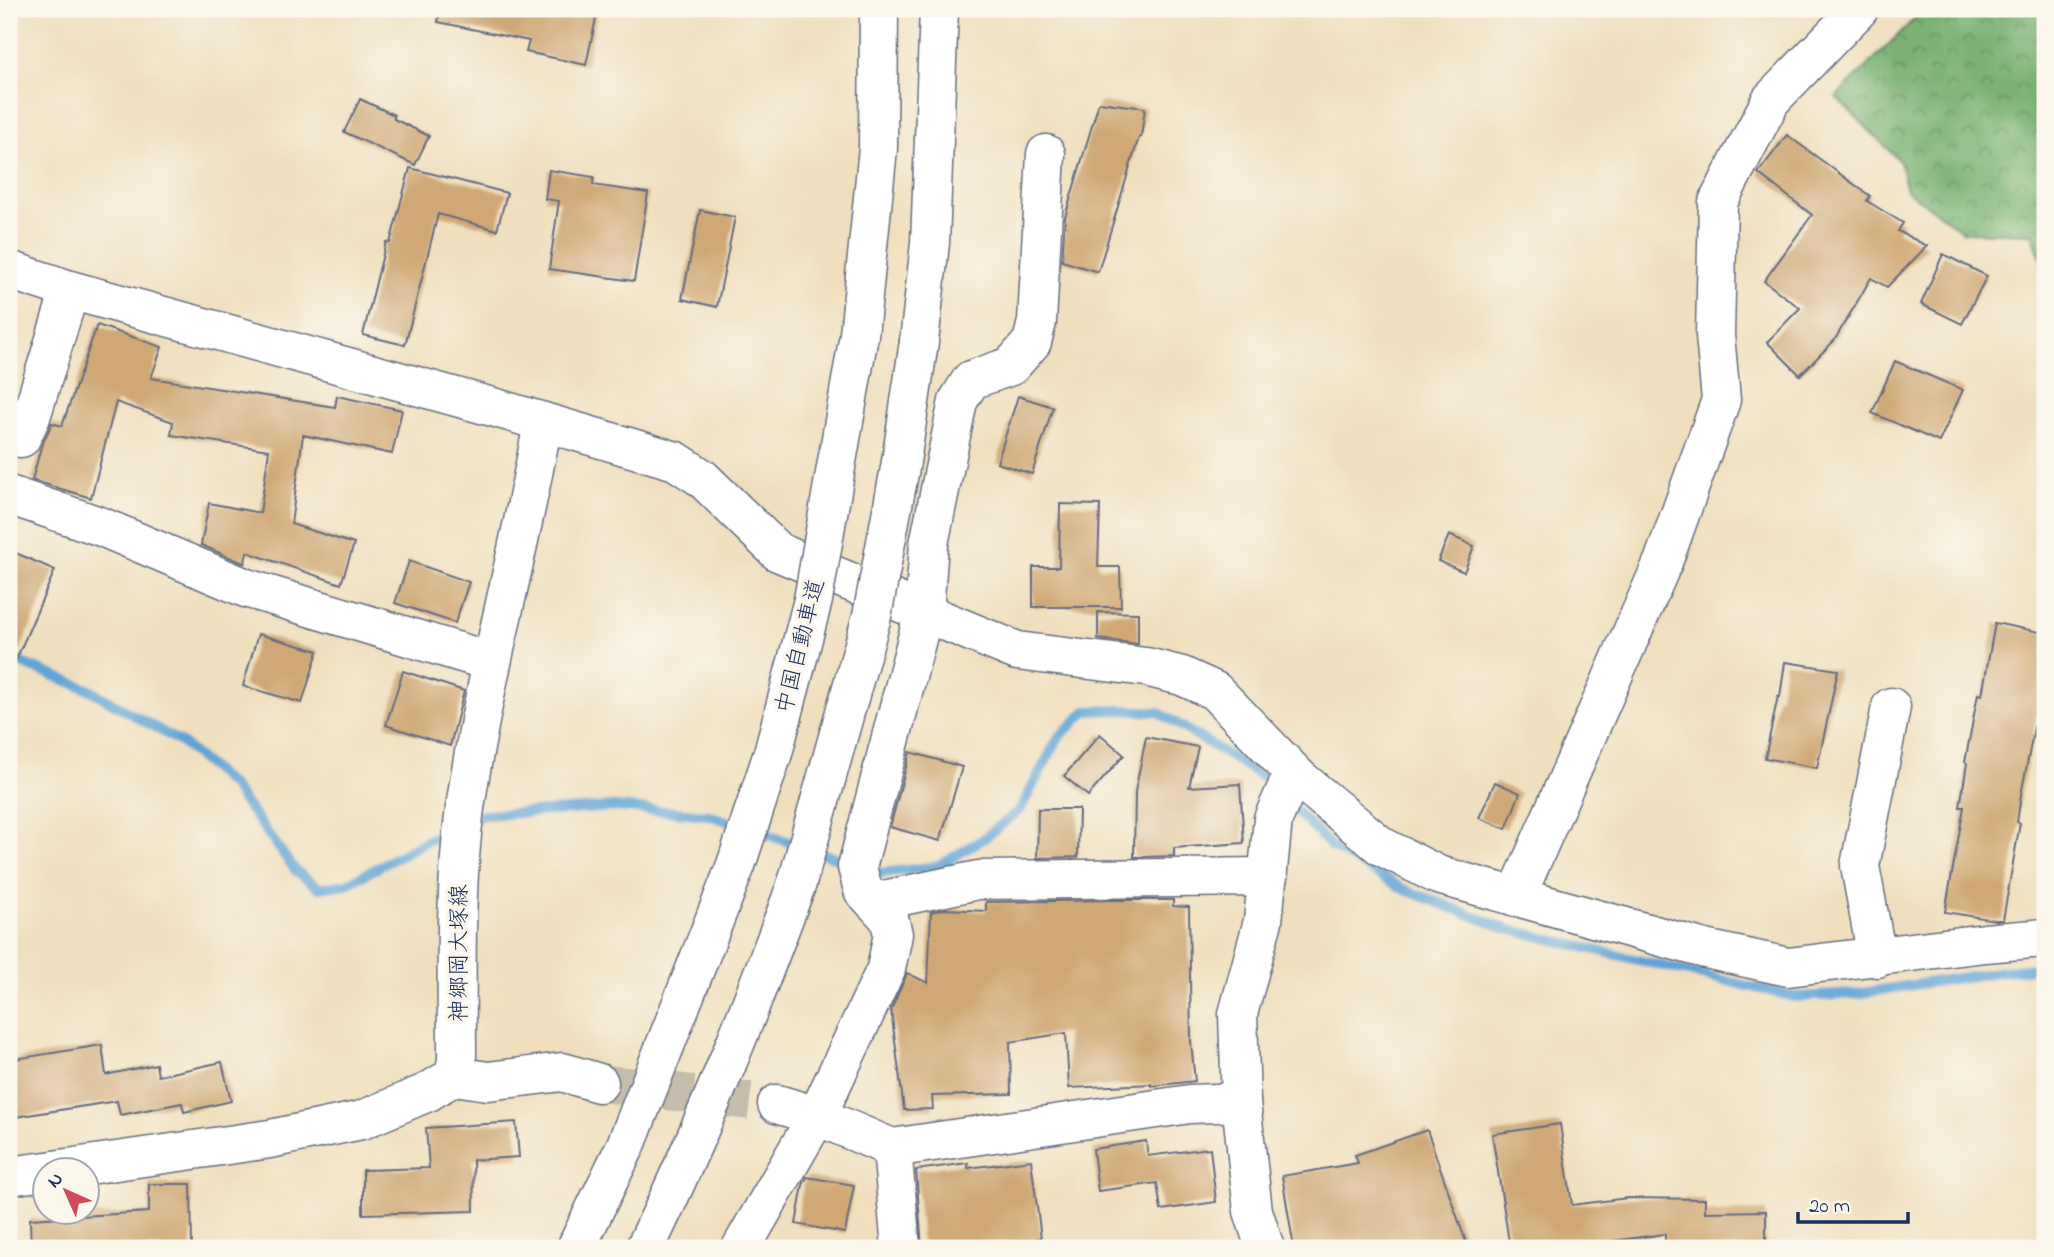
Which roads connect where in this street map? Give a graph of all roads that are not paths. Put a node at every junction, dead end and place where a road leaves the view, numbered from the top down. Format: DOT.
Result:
graph roads {
  1 [pos="879,9"];
  2 [pos="939,9"];
  3 [pos="1859,9"];
  4 [pos="1046,154"];
  5 [pos="9,270"];
  6 [pos="70,290"];
  7 [pos="543,422"];
  8 [pos="15,437"];
  9 [pos="9,479"];
  10 [pos="9,495"];
  11 [pos="924,612"];
  12 [pos="492,662"];
  13 [pos="1891,707"];
  14 [pos="1287,794"];
  15 [pos="1268,877"];
  16 [pos="1516,897"];
  17 [pos="874,902"];
  18 [pos="2045,938"];
  19 [pos="1877,958"];
  20 [pos="454,1076"];
  21 [pos="599,1083"];
  22 [pos="1241,1102"];
  23 [pos="777,1104"];
  24 [pos="817,1116"];
  25 [pos="892,1148"];
  26 [pos="102,1163"];
  27 [pos="32,1173"];
  28 [pos="9,1176"];
  29 [pos="576,1248"];
  30 [pos="647,1248"];
  31 [pos="741,1248"];
  32 [pos="901,1248"];
  33 [pos="1265,1248"];
  1 -- 29 [label="main road, 中国自動車道, bridge"];
  2 -- 30 [label="main road, bridge"];
  3 -- 16 [label="main road"];
  4 -- 11 [label="main road"];
  5 -- 6 [label="main road"];
  6 -- 7 [label="main road"];
  6 -- 8 [label="main road"];
  7 -- 11 [label="main road"];
  7 -- 12 [label="main road, 神郷岡大塚線"];
  8 -- 9 [label="main road"];
  10 -- 12 [label="main road"];
  11 -- 14 [label="main road"];
  11 -- 17 [label="main road"];
  12 -- 20 [label="main road, 神郷岡大塚線"];
  13 -- 19 [label="main road"];
  14 -- 15 [label="main road"];
  14 -- 16 [label="main road"];
  15 -- 17 [label="main road"];
  15 -- 22 [label="main road"];
  16 -- 19 [label="main road"];
  17 -- 24 [label="main road"];
  18 -- 19 [label="main road"];
  20 -- 21 [label="main road"];
  20 -- 26 [label="main road"];
  22 -- 25 [label="main road"];
  22 -- 33 [label="main road"];
  23 -- 24 [label="main road"];
  24 -- 25 [label="main road"];
  24 -- 31 [label="main road"];
  25 -- 32 [label="main road"];
  27 -- 28 [label="main road"];
}
